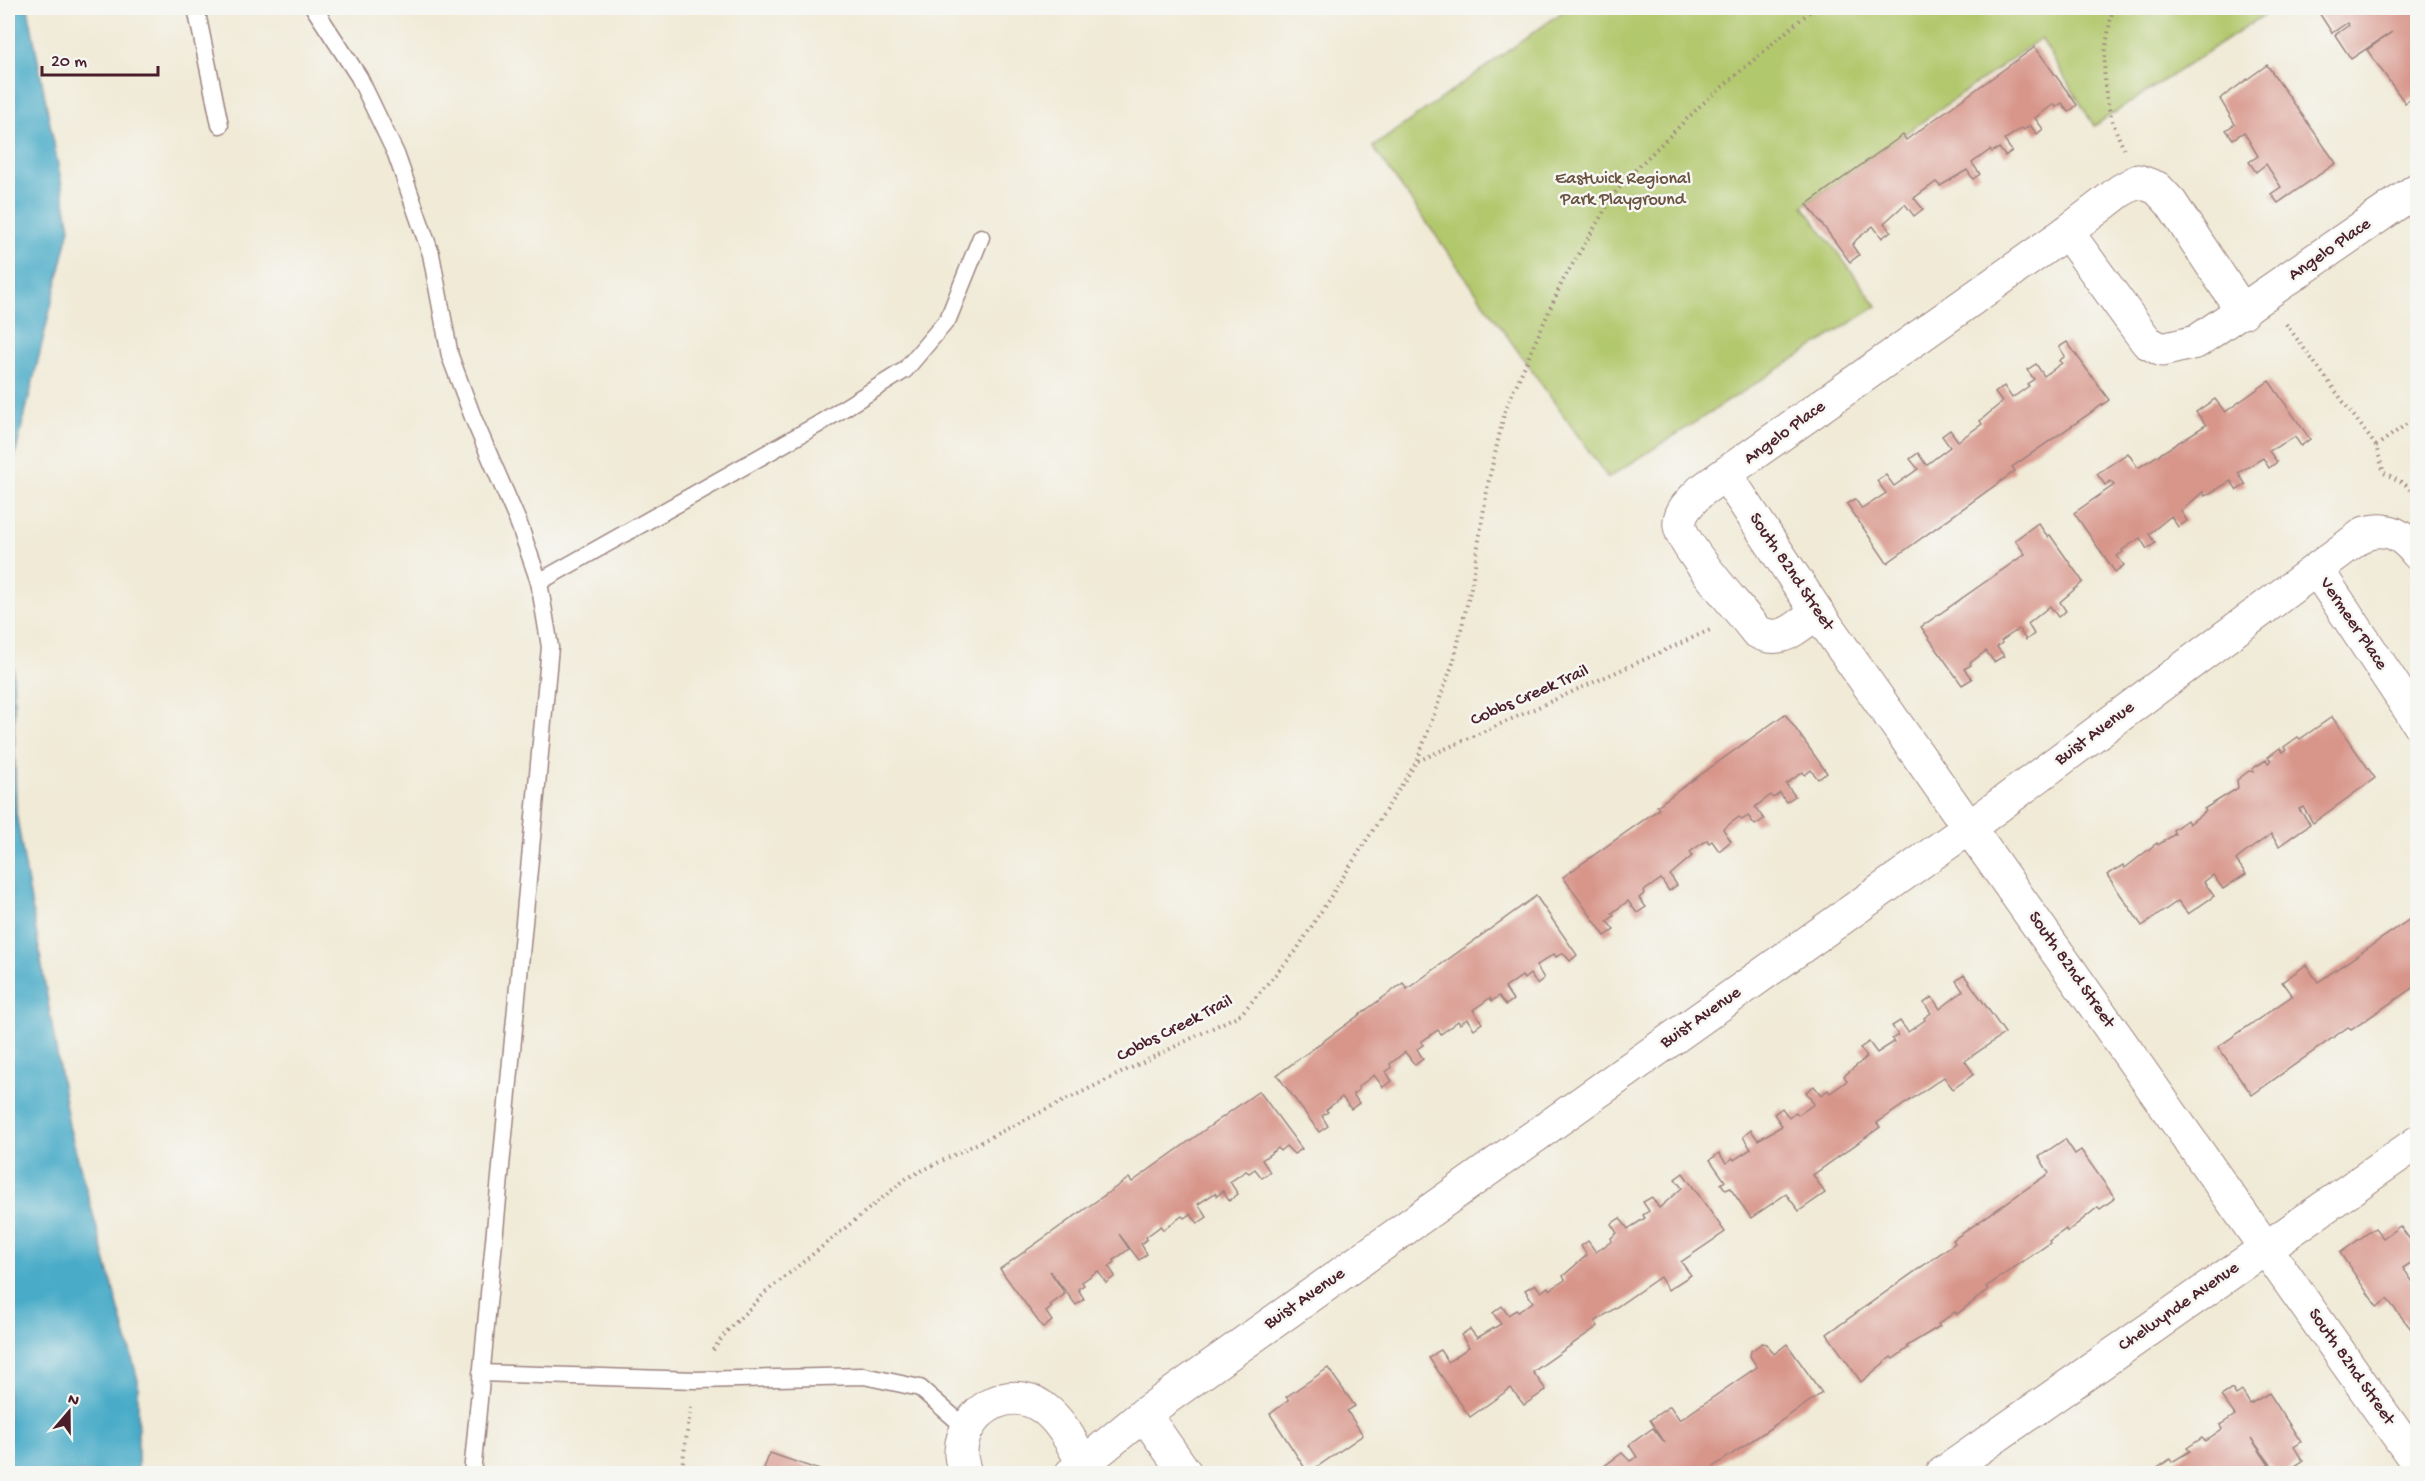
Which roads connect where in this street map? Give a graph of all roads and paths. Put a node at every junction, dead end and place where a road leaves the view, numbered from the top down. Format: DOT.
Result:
graph roads {
  1 [pos="196,8"];
  2 [pos="314,8"];
  3 [pos="1814,8"];
  4 [pos="2113,8"];
  5 [pos="220,125"];
  6 [pos="2139,181"];
  7 [pos="2418,189"];
  8 [pos="2067,232"];
  9 [pos="981,237"];
  10 [pos="2254,304"];
  11 [pos="2418,416"];
  12 [pos="2376,446"];
  13 [pos="1726,476"];
  14 [pos="2418,501"];
  15 [pos="2418,554"];
  16 [pos="2317,570"];
  17 [pos="539,582"];
  18 [pos="1817,612"];
  19 [pos="1744,615"];
  20 [pos="2418,722"];
  21 [pos="1418,761"];
  22 [pos="1970,827"];
  23 [pos="2418,1142"];
  24 [pos="2266,1246"];
  25 [pos="481,1373"];
  26 [pos="696,1380"];
  27 [pos="1144,1414"];
  28 [pos="966,1428"];
  29 [pos="2418,1464"];
  30 [pos="1077,1468"];
  31 [pos="472,1473"];
  32 [pos="681,1473"];
  33 [pos="965,1473"];
  34 [pos="1186,1473"];
  35 [pos="1942,1473"];
  1 -- 5 [label="lane"];
  2 -- 17 [label="lane"];
  3 -- 21 [label="path"];
  4 -- 6 [label="path"];
  6 -- 8 [label="street, Angelo Place"];
  6 -- 10 [label="street"];
  7 -- 10 [label="street, Angelo Place"];
  8 -- 10 [label="street, Angelo Place"];
  8 -- 13 [label="street, Angelo Place"];
  9 -- 17 [label="lane"];
  10 -- 12 [label="path"];
  11 -- 12 [label="path"];
  12 -- 14 [label="path"];
  13 -- 18 [label="street, South 82nd Street"];
  13 -- 19 [label="street, Angelo Place"];
  15 -- 16 [label="street, Vermeer Place"];
  16 -- 20 [label="street, Vermeer Place"];
  16 -- 22 [label="street, Buist Avenue"];
  17 -- 25 [label="lane"];
  18 -- 19 [label="street, Angelo Place"];
  18 -- 22 [label="street, South 82nd Street"];
  19 -- 21 [label="path, Cobbs Creek Trail"];
  21 -- 26 [label="path, Cobbs Creek Trail"];
  22 -- 24 [label="street, South 82nd Street"];
  22 -- 27 [label="street, Buist Avenue"];
  23 -- 24 [label="street, Chelwynde Avenue"];
  24 -- 29 [label="street, South 82nd Street"];
  24 -- 35 [label="street, Chelwynde Avenue"];
  25 -- 26 [label="lane"];
  25 -- 31 [label="lane"];
  26 -- 28 [label="lane"];
  26 -- 32 [label="path, Cobbs Creek Trail"];
  27 -- 30 [label="street, Buist Avenue"];
  27 -- 34 [label="street"];
  28 -- 30 [label="street, Buist Avenue"];
  28 -- 33 [label="street"];
}
